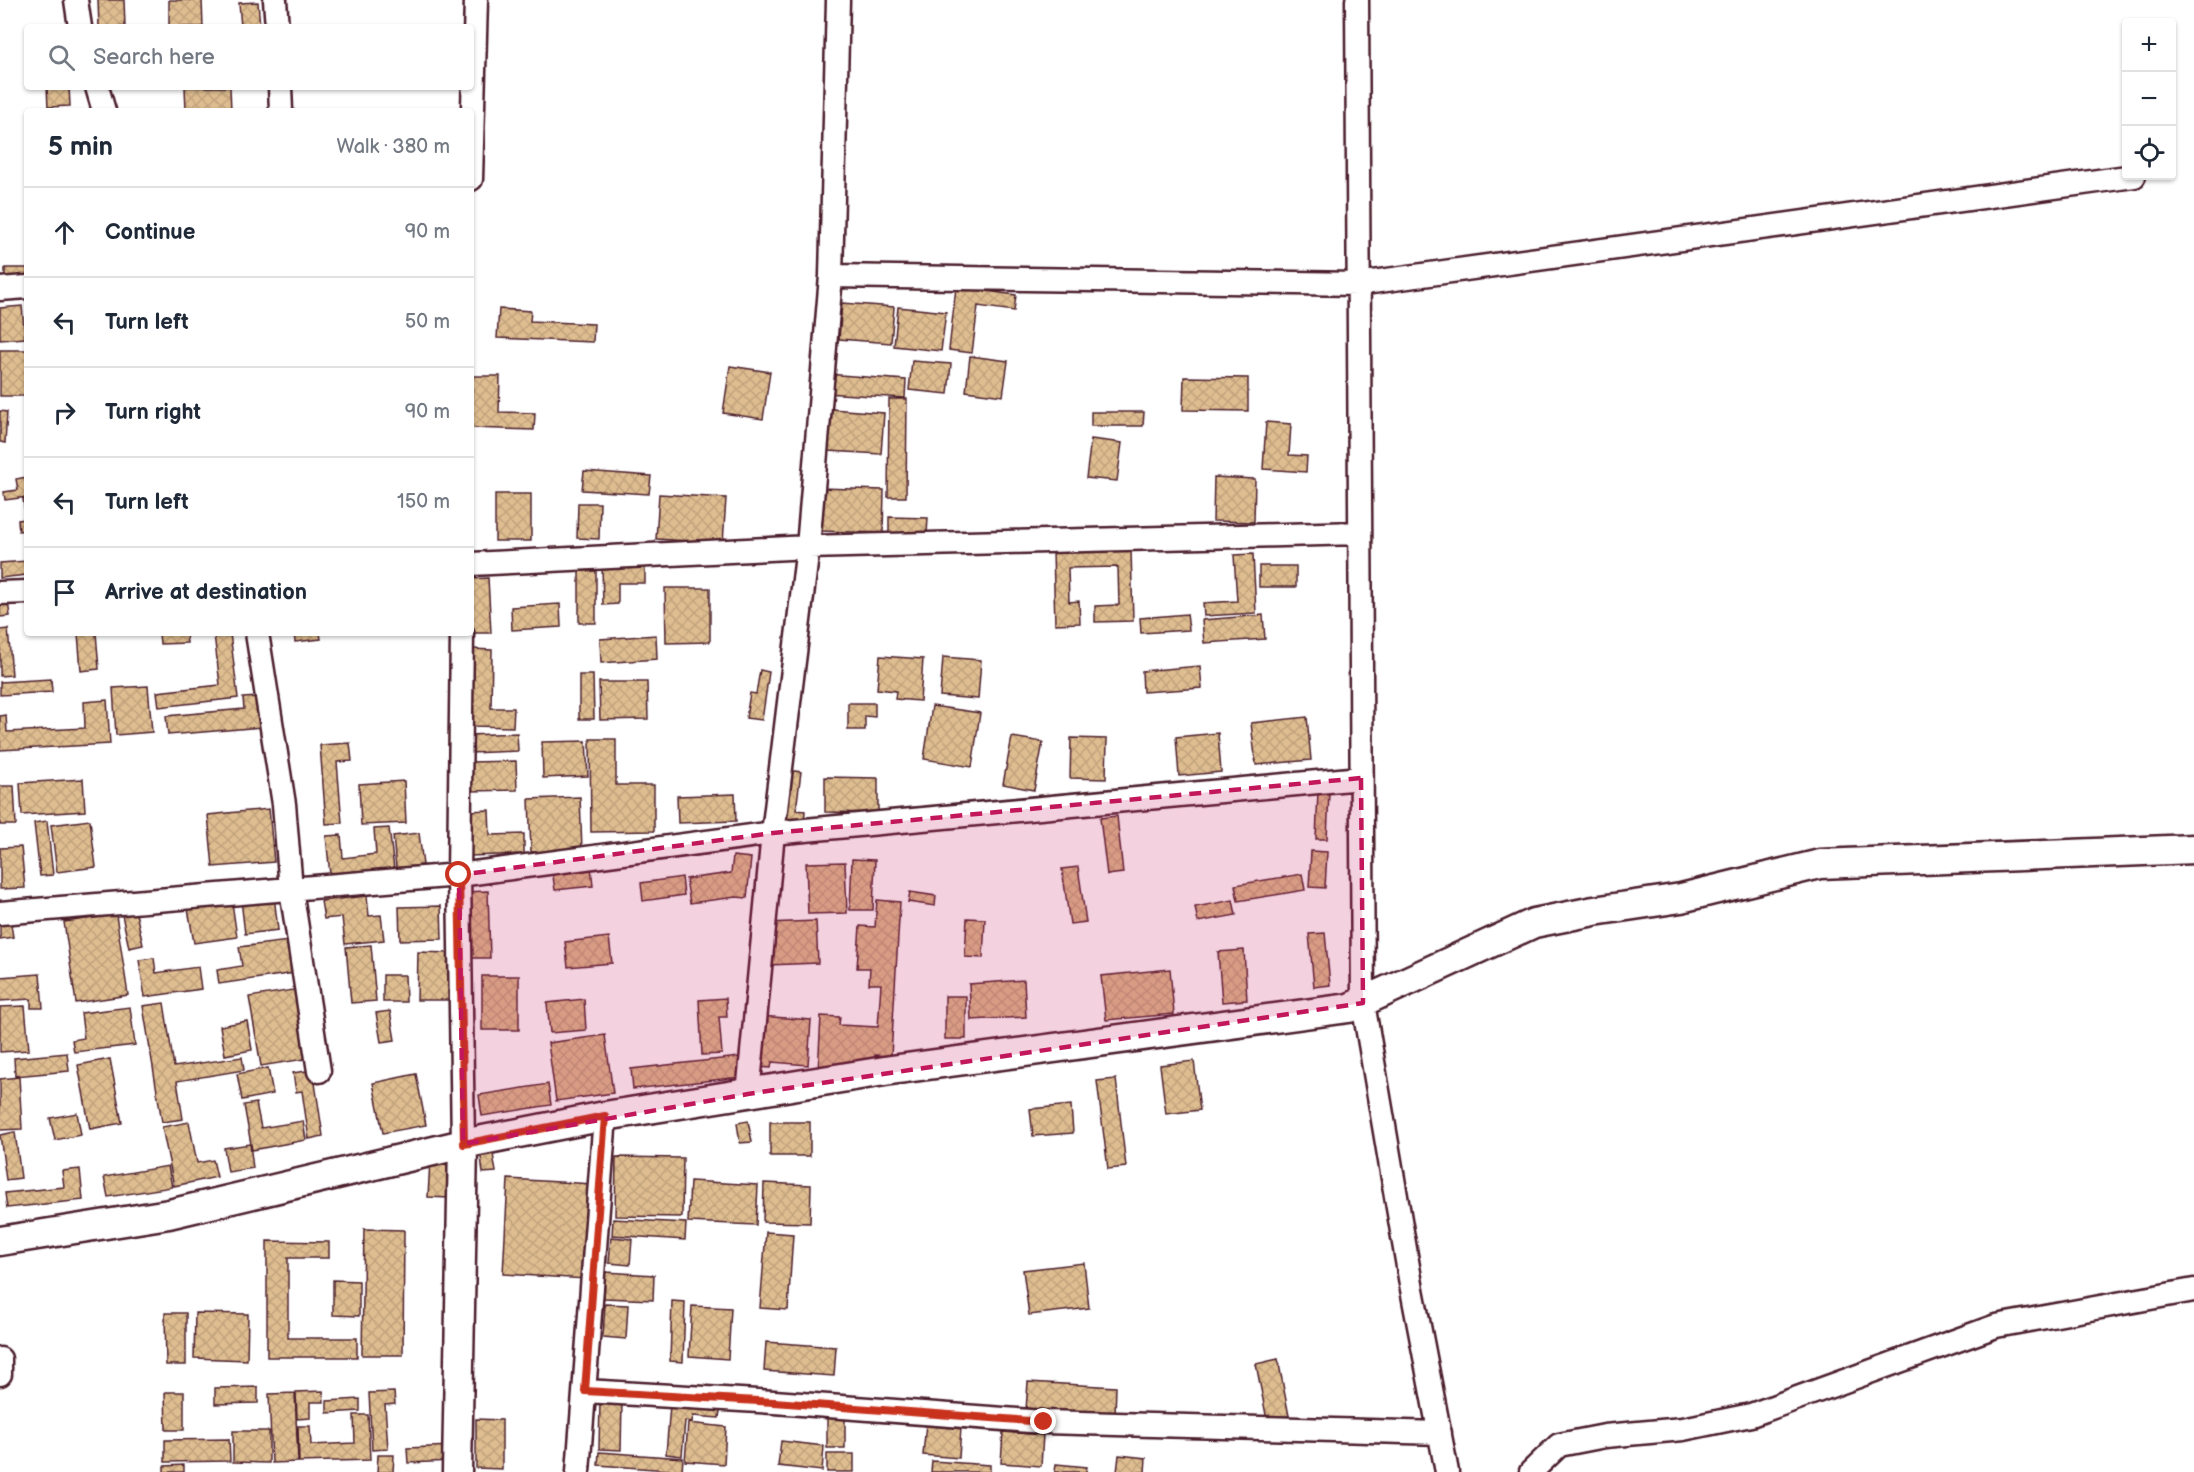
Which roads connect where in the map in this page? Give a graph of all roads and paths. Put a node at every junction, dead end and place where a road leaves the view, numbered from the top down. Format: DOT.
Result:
graph roads {
  1 [pos="76,0"];
  2 [pos="275,0"];
  3 [pos="476,0"];
  4 [pos="838,0"];
  5 [pos="1357,0"];
  6 [pos="80,24"];
  7 [pos="277,24"];
  8 [pos="474,72"];
  9 [pos="98,90"];
  10 [pos="280,90"];
  11 [pos="473,90"];
  12 [pos="103,108"];
  13 [pos="281,108"];
  14 [pos="473,108"];
  15 [pos="2122,178"];
  16 [pos="831,276"];
  17 [pos="1358,284"];
  18 [pos="24,287"];
  19 [pos="0,289"];
  20 [pos="1360,533"];
  21 [pos="808,548"];
  22 [pos="474,564"];
  23 [pos="24,592"];
  24 [pos="0,593"];
  25 [pos="257,636"];
  26 [pos="462,636"];
  27 [pos="1361,778"];
  28 [pos="773,833"];
  29 [pos="2194,849"];
  30 [pos="459,875"];
  31 [pos="291,889"];
  32 [pos="0,913"];
  33 [pos="1363,1003"];
  34 [pos="319,1071"];
  35 [pos="748,1094"];
  36 [pos="605,1116"];
  37 [pos="464,1144"];
  38 [pos="0,1241"];
  39 [pos="2194,1290"];
  40 [pos="0,1359"];
  41 [pos="0,1374"];
  42 [pos="585,1391"];
  43 [pos="1440,1433"];
  44 [pos="457,1472"];
  45 [pos="579,1472"];
  46 [pos="1447,1472"];
  47 [pos="1531,1472"];
  1 -- 6 [label="street"];
  2 -- 7 [label="street"];
  3 -- 8 [label="street"];
  4 -- 16 [label="street"];
  5 -- 17 [label="street"];
  9 -- 12 [label="street"];
  10 -- 13 [label="street"];
  11 -- 14 [label="street"];
  15 -- 17 [label="street"];
  16 -- 17 [label="street"];
  16 -- 21 [label="street"];
  17 -- 20 [label="street"];
  18 -- 19 [label="street"];
  20 -- 21 [label="street"];
  20 -- 27 [label="street"];
  21 -- 22 [label="street"];
  21 -- 28 [label="street"];
  23 -- 24 [label="street"];
  25 -- 31 [label="street"];
  26 -- 30 [label="street"];
  27 -- 28 [label="street"];
  27 -- 33 [label="street"];
  28 -- 30 [label="street"];
  28 -- 35 [label="street"];
  29 -- 33 [label="street"];
  30 -- 31 [label="street"];
  30 -- 37 [label="street"];
  31 -- 32 [label="street"];
  31 -- 34 [label="street"];
  33 -- 35 [label="street"];
  33 -- 43 [label="street"];
  35 -- 36 [label="street"];
  36 -- 37 [label="street"];
  36 -- 42 [label="street"];
  37 -- 38 [label="street"];
  37 -- 44 [label="street"];
  39 -- 47 [label="street"];
  40 -- 41 [label="street"];
  42 -- 43 [label="street"];
  42 -- 45 [label="street"];
  43 -- 46 [label="street"];
}
